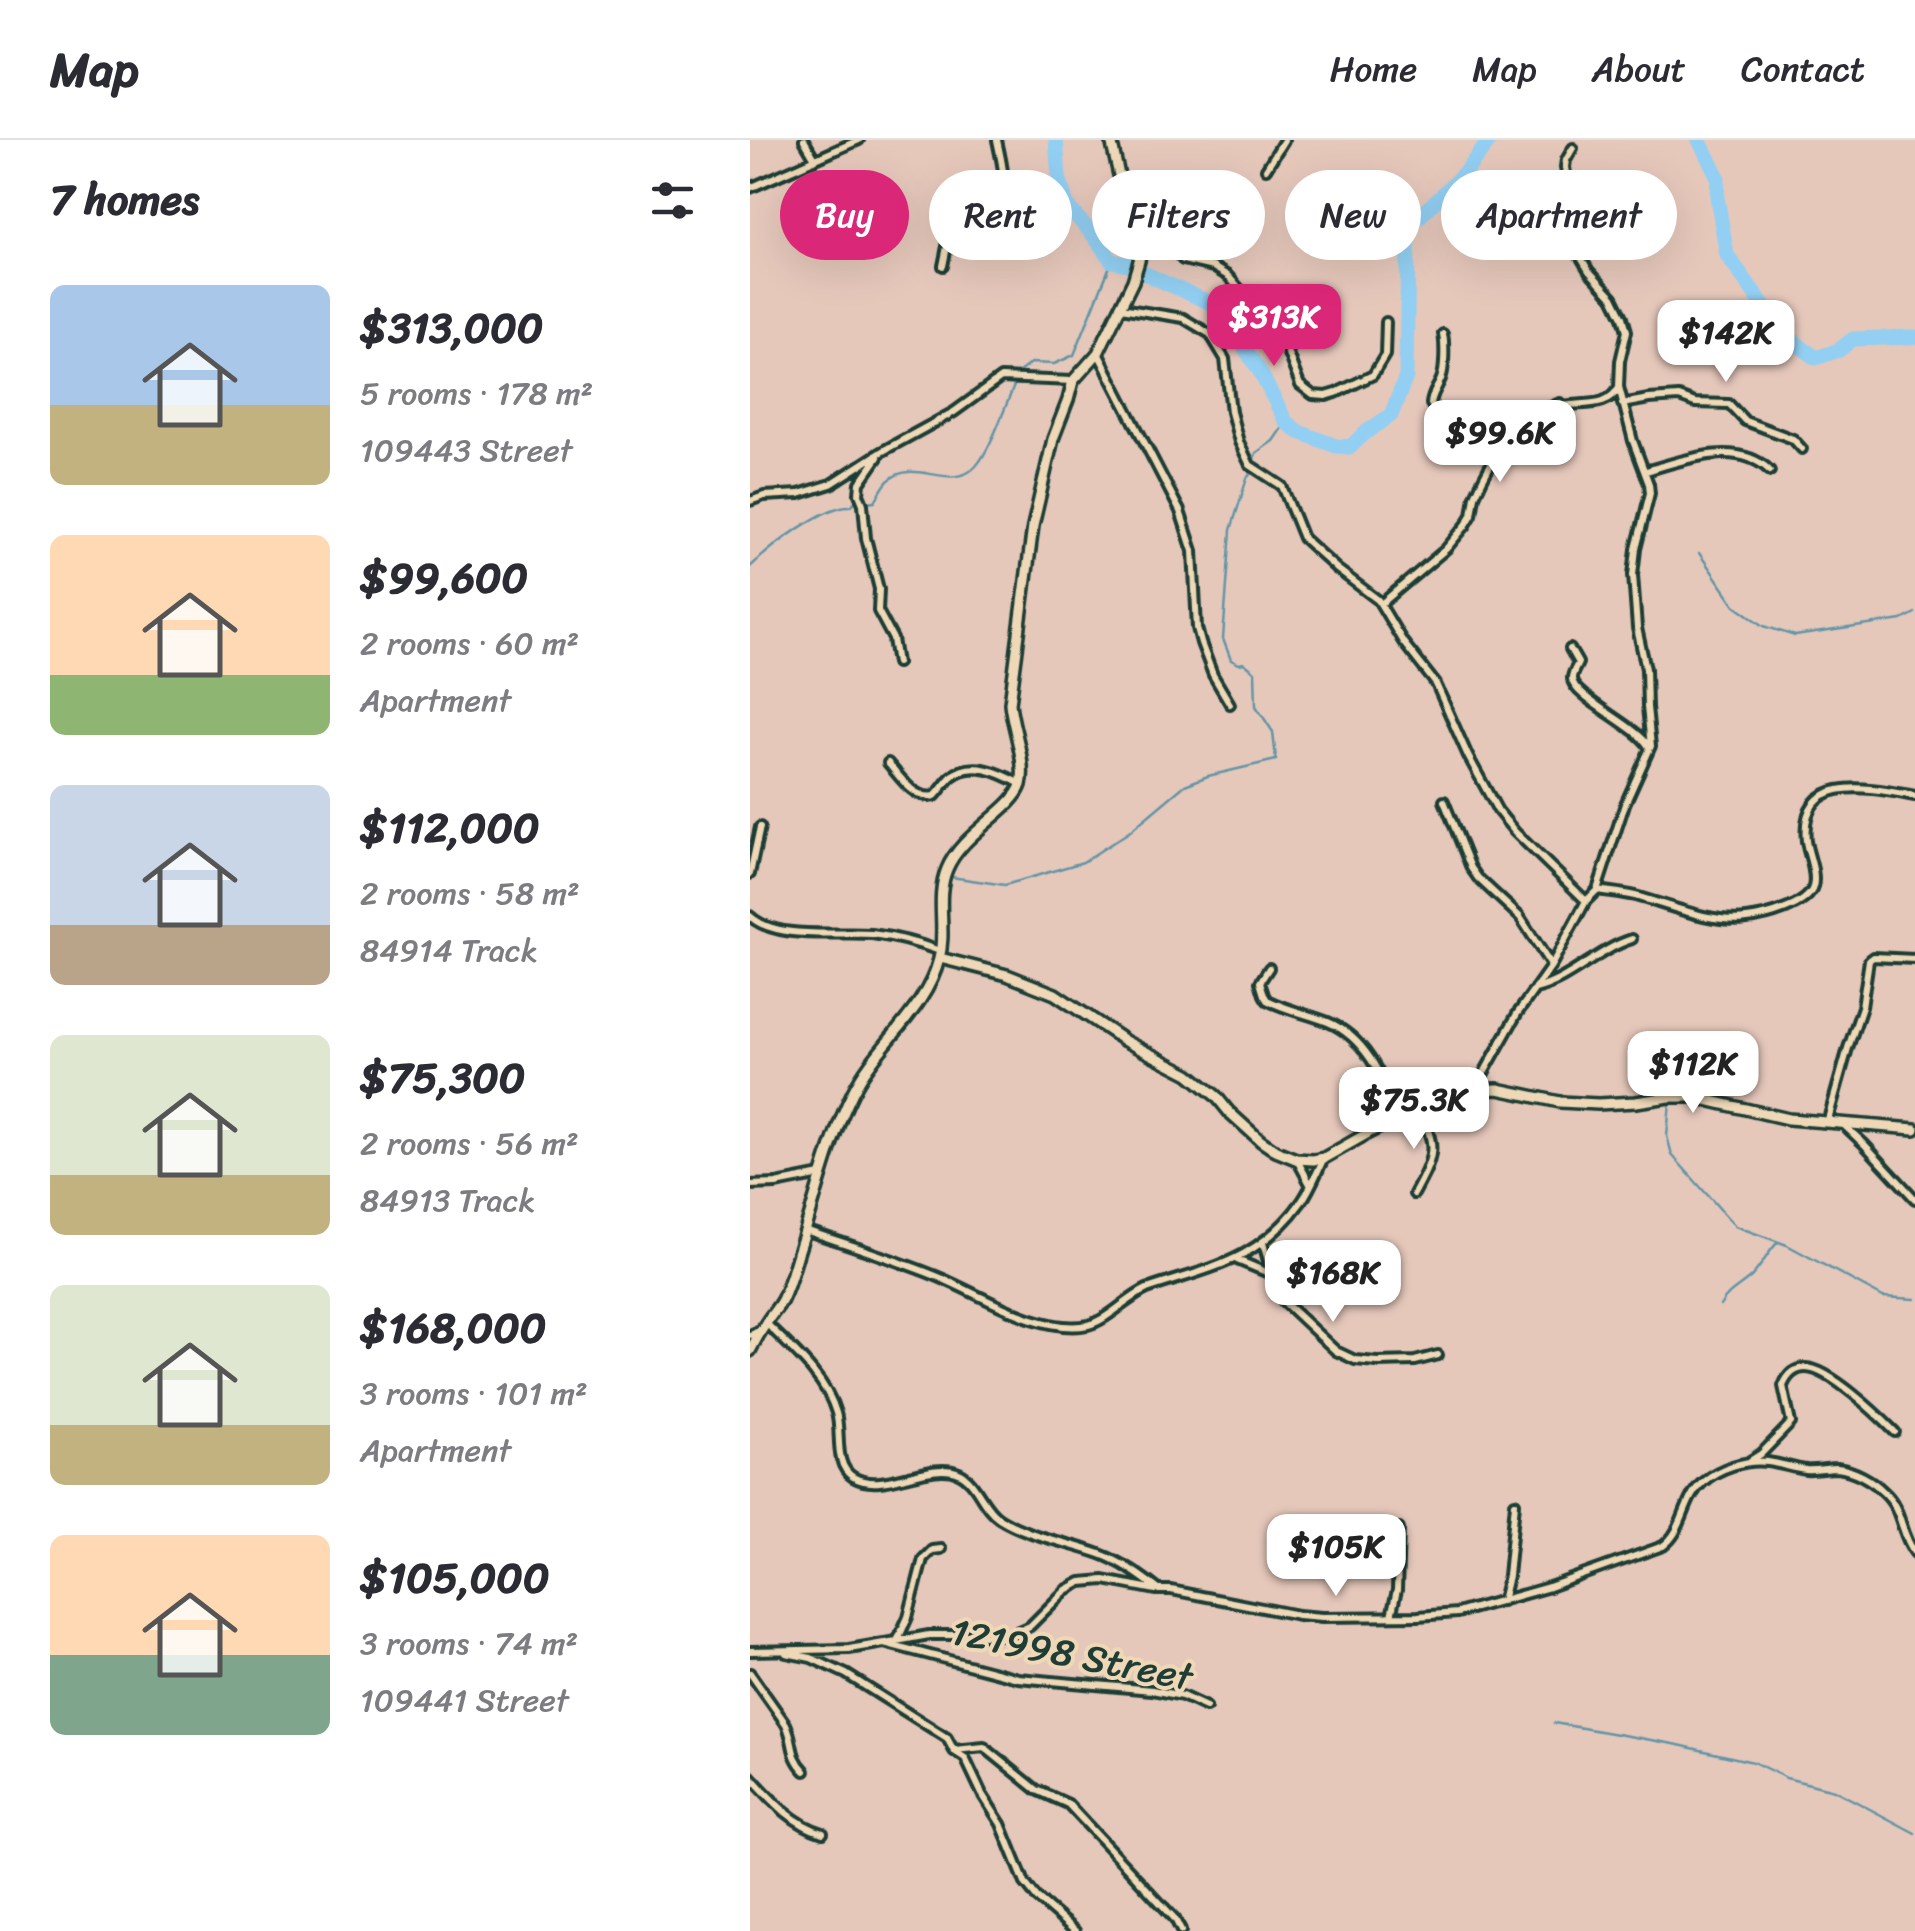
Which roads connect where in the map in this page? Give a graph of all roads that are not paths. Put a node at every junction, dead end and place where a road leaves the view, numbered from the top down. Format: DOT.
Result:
graph roads {
  1 [pos="804,140"];
  2 [pos="859,140"];
  3 [pos="997,140"];
  4 [pos="1110,140"];
  5 [pos="1284,140"];
  6 [pos="1573,148"];
  7 [pos="814,159"];
  8 [pos="1266,168"];
  9 [pos="1118,170"];
  10 [pos="750,188"];
  11 [pos="1138,260"];
  12 [pos="1183,260"];
  13 [pos="943,266"];
  14 [pos="1121,308"];
  15 [pos="1386,322"];
  16 [pos="1443,334"];
  17 [pos="1098,353"];
  18 [pos="1073,381"];
  19 [pos="1619,387"];
  20 [pos="1622,404"];
  21 [pos="1802,449"];
  22 [pos="881,452"];
  23 [pos="1492,462"];
  24 [pos="1646,471"];
  25 [pos="1770,471"];
  26 [pos="750,501"];
  27 [pos="1381,604"];
  28 [pos="1570,650"];
  29 [pos="897,662"];
  30 [pos="1230,704"];
  31 [pos="1646,760"];
  32 [pos="888,763"];
  33 [pos="1021,784"];
  34 [pos="1915,796"];
  35 [pos="1444,801"];
  36 [pos="760,828"];
  37 [pos="750,874"];
  38 [pos="1597,890"];
  39 [pos="1586,901"];
  40 [pos="750,918"];
  41 [pos="1632,940"];
  42 [pos="940,954"];
  43 [pos="1915,959"];
  44 [pos="1551,966"];
  45 [pos="1269,968"];
  46 [pos="1534,990"];
  47 [pos="1469,1090"];
  48 [pos="1418,1109"];
  49 [pos="1399,1118"];
  50 [pos="1827,1123"];
  51 [pos="1843,1124"];
  52 [pos="1915,1129"];
  53 [pos="1324,1158"];
  54 [pos="1296,1159"];
  55 [pos="821,1174"];
  56 [pos="750,1185"];
  57 [pos="1311,1185"];
  58 [pos="1414,1194"];
  59 [pos="1915,1198"];
  60 [pos="806,1230"];
  61 [pos="1263,1243"];
  62 [pos="1236,1259"];
  63 [pos="1272,1275"];
  64 [pos="766,1323"];
  65 [pos="750,1335"];
  66 [pos="750,1351"];
  67 [pos="1438,1355"];
  68 [pos="1895,1432"];
  69 [pos="1749,1462"];
  70 [pos="1515,1503"];
  71 [pos="1399,1529"];
  72 [pos="941,1549"];
  73 [pos="1915,1554"];
  74 [pos="1159,1590"];
  75 [pos="1502,1600"];
  76 [pos="1391,1616"];
  77 [pos="898,1639"];
  78 [pos="884,1643"];
  79 [pos="775,1650"];
  80 [pos="750,1651"];
  81 [pos="750,1673"];
  82 [pos="1206,1707"];
  83 [pos="954,1751"];
  84 [pos="805,1771"];
  85 [pos="750,1776"];
  86 [pos="823,1833"];
  87 [pos="1075,1931"];
  88 [pos="1181,1931"];
  1 -- 7 [label="street"];
  2 -- 7 [label="street"];
  3 -- 13 [label="street"];
  4 -- 9 [label="street"];
  5 -- 8 [label="street"];
  6 -- 19 [label="street"];
  7 -- 10 [label="street"];
  11 -- 14 [label="street"];
  12 -- 15 [label="street"];
  14 -- 17 [label="street"];
  14 -- 27 [label="street"];
  16 -- 23 [label="street"];
  17 -- 18 [label="street"];
  17 -- 30 [label="street"];
  18 -- 22 [label="street"];
  18 -- 33 [label="street"];
  19 -- 20 [label="street"];
  19 -- 23 [label="street"];
  20 -- 21 [label="street"];
  20 -- 24 [label="street"];
  22 -- 26 [label="street"];
  22 -- 29 [label="street"];
  23 -- 27 [label="street"];
  24 -- 25 [label="street"];
  24 -- 31 [label="street"];
  27 -- 39 [label="street"];
  28 -- 31 [label="street"];
  31 -- 38 [label="street"];
  32 -- 33 [label="street"];
  33 -- 42 [label="street"];
  34 -- 38 [label="street"];
  35 -- 44 [label="street"];
  36 -- 37 [label="street"];
  38 -- 39 [label="street"];
  39 -- 44 [label="street"];
  40 -- 42 [label="street"];
  41 -- 46 [label="street"];
  42 -- 54 [label="street"];
  42 -- 55 [label="street"];
  43 -- 50 [label="street"];
  44 -- 46 [label="street"];
  45 -- 49 [label="street"];
  46 -- 47 [label="street"];
  47 -- 48 [label="street"];
  47 -- 50 [label="street"];
  48 -- 49 [label="street"];
  48 -- 58 [label="street"];
  49 -- 53 [label="street"];
  50 -- 51 [label="street"];
  51 -- 52 [label="street"];
  51 -- 59 [label="street"];
  53 -- 54 [label="street"];
  53 -- 57 [label="street"];
  54 -- 57 [label="street"];
  55 -- 56 [label="street"];
  55 -- 60 [label="street"];
  57 -- 61 [label="street"];
  60 -- 62 [label="street"];
  60 -- 64 [label="street"];
  61 -- 62 [label="street"];
  61 -- 63 [label="street"];
  62 -- 63 [label="street"];
  63 -- 67 [label="street"];
  64 -- 65 [label="street"];
  64 -- 66 [label="street"];
  64 -- 74 [label="street"];
  68 -- 69 [label="street"];
  69 -- 73 [label="street"];
  69 -- 75 [label="street"];
  70 -- 75 [label="street"];
  71 -- 76 [label="street"];
  72 -- 77 [label="street"];
  74 -- 76 [label="street"];
  74 -- 77 [label="street"];
  75 -- 76 [label="street"];
  77 -- 78 [label="street"];
  78 -- 79 [label="street, 121998 Street"];
  78 -- 82 [label="street, 121998 Street"];
  79 -- 80 [label="street, 121998 Street"];
  79 -- 83 [label="street"];
  81 -- 84 [label="street"];
  83 -- 87 [label="street"];
  83 -- 88 [label="street"];
  85 -- 86 [label="street"];
}
